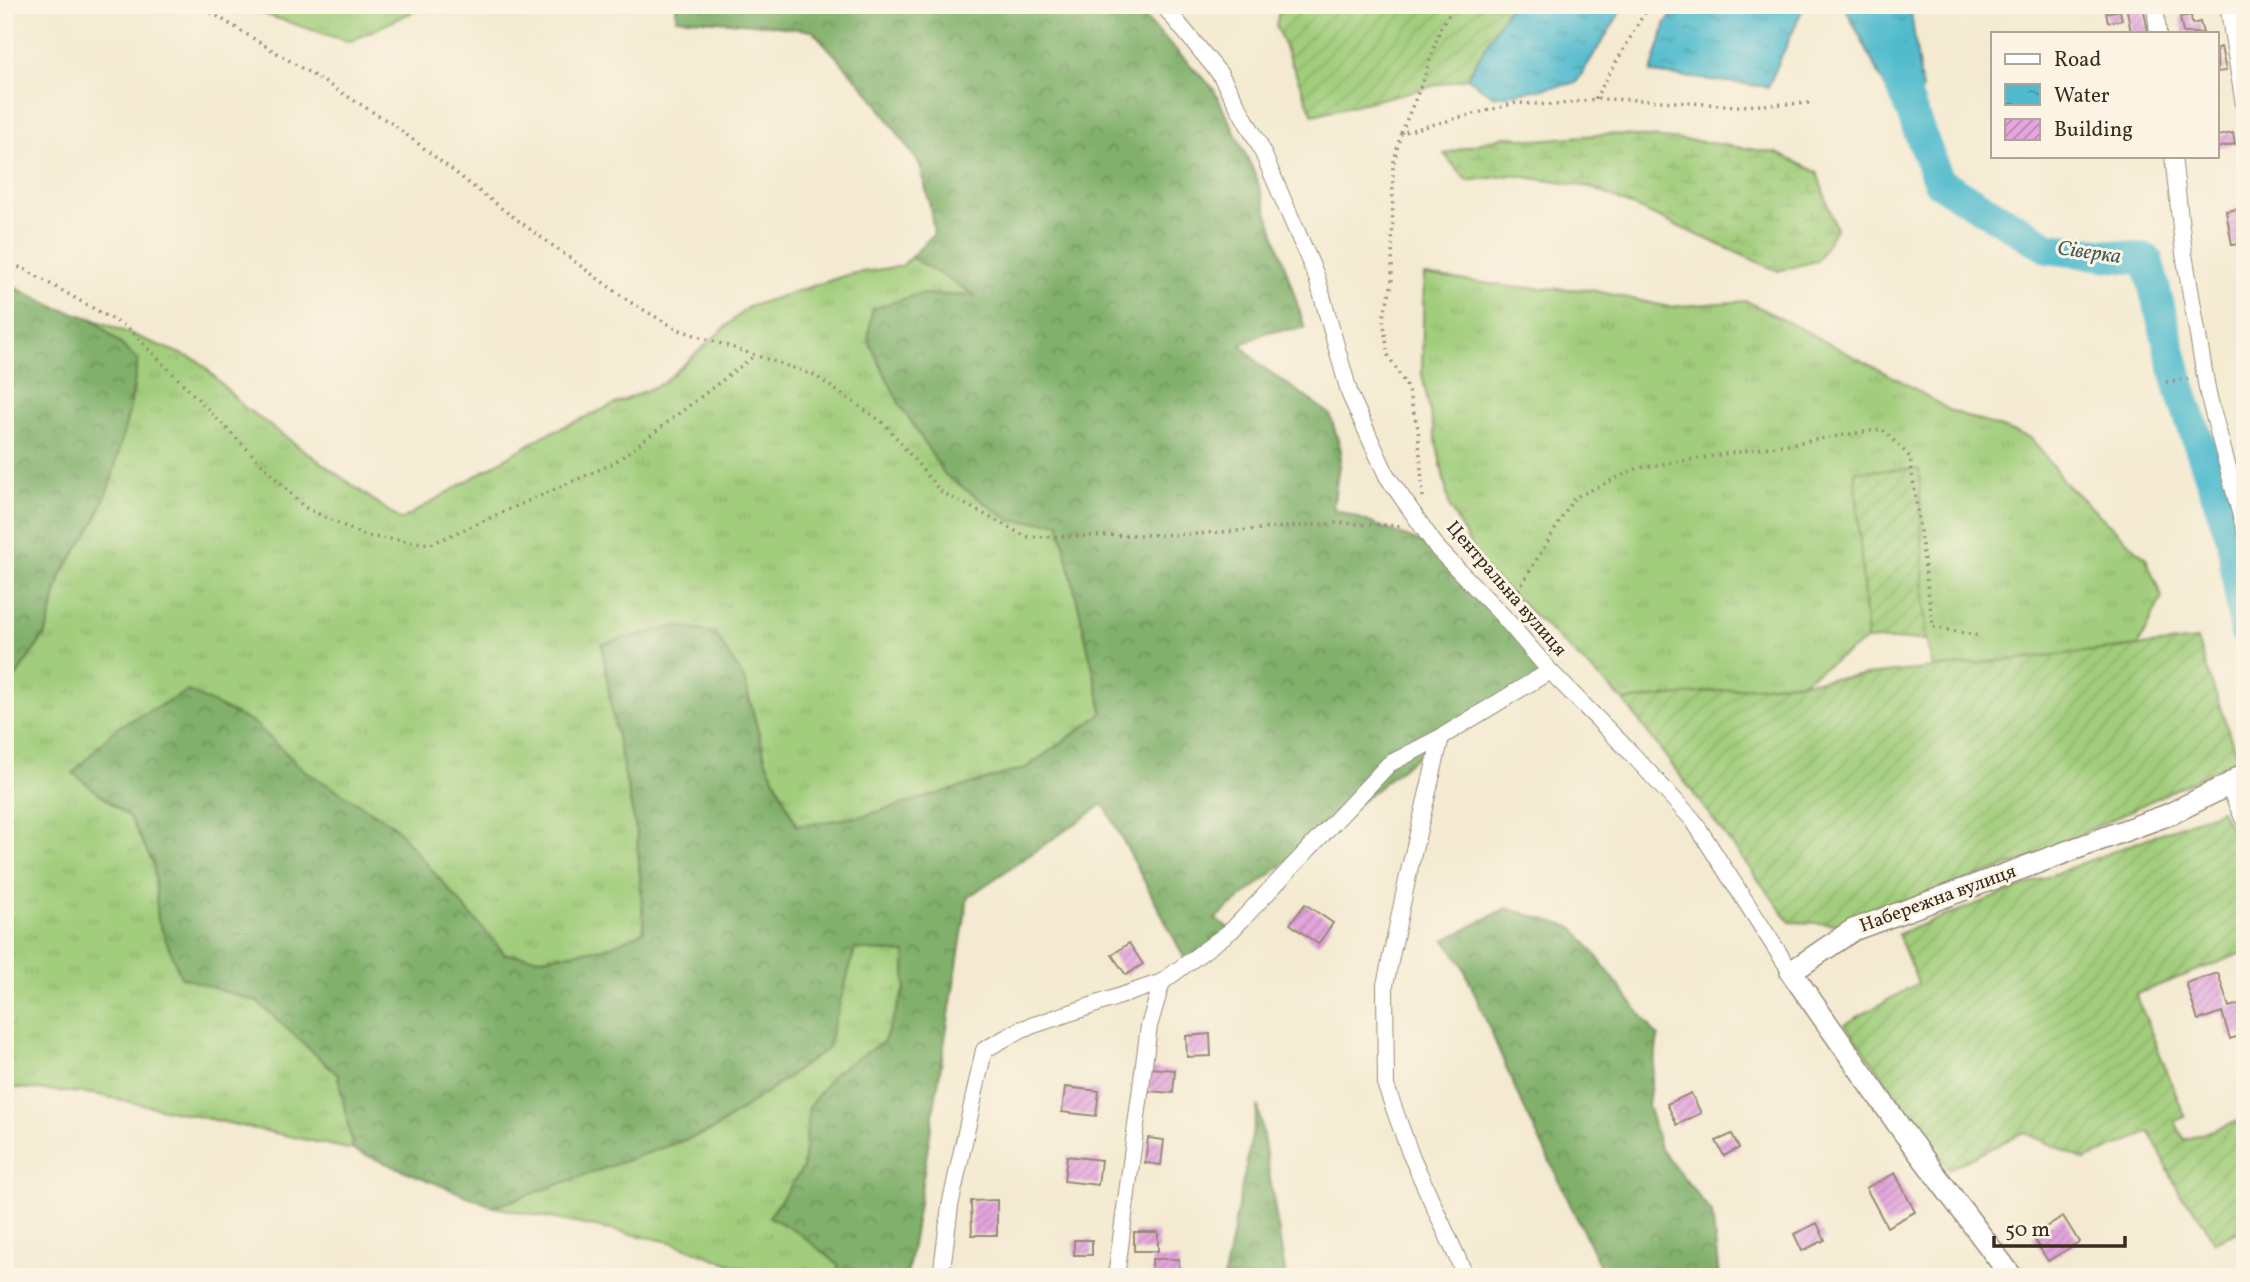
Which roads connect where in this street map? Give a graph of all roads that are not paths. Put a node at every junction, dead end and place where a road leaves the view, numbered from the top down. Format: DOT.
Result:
graph roads {
  1 [pos="1163,5"];
  2 [pos="2155,5"];
  3 [pos="2228,5"];
  4 [pos="2158,32"];
  5 [pos="2245,111"];
  6 [pos="2173,158"];
  7 [pos="2245,531"];
  8 [pos="1550,671"];
  9 [pos="1441,737"];
  10 [pos="2236,779"];
  11 [pos="2245,822"];
  12 [pos="1791,972"];
  13 [pos="1162,982"];
  14 [pos="941,1277"];
  15 [pos="1116,1277"];
  16 [pos="1466,1277"];
  17 [pos="2012,1277"];
  1 -- 8 [label="street, Центральна вулиця"];
  2 -- 4 [label="street"];
  3 -- 5 [label="street"];
  6 -- 7 [label="street"];
  8 -- 9 [label="street"];
  8 -- 12 [label="street, Центральна вулиця"];
  9 -- 13 [label="street"];
  9 -- 16 [label="street"];
  10 -- 11 [label="street"];
  10 -- 12 [label="street, Набережна вулиця"];
  12 -- 17 [label="street"];
  13 -- 14 [label="street"];
  13 -- 15 [label="street"];
}
